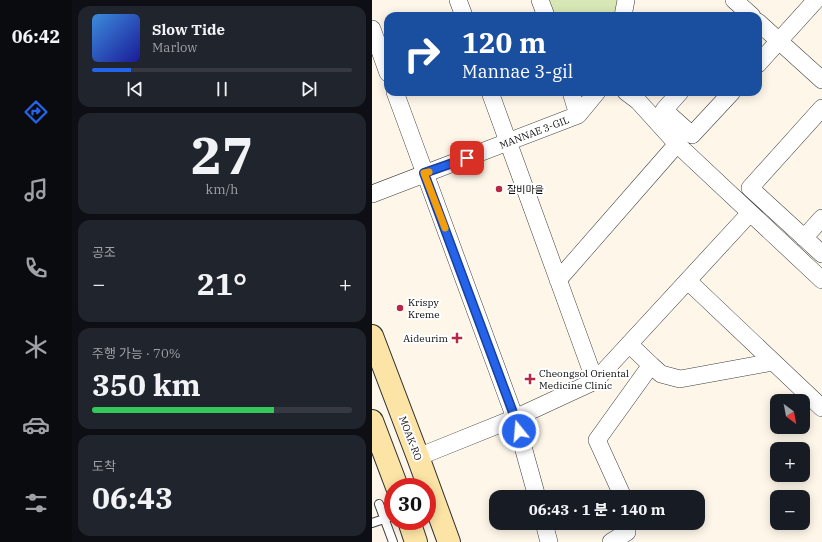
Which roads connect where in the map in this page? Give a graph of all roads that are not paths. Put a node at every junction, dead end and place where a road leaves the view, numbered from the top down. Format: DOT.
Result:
graph roads {
  1 [pos="458,0"];
  2 [pos="540,0"];
  3 [pos="626,0"];
  4 [pos="734,0"];
  5 [pos="816,0"];
  6 [pos="462,12"];
  7 [pos="544,12"];
  8 [pos="624,12"];
  9 [pos="747,12"];
  10 [pos="762,26"];
  11 [pos="372,29"];
  12 [pos="779,41"];
  13 [pos="762,60"];
  14 [pos="384,62"];
  15 [pos="822,80"];
  16 [pos="396,96"];
  17 [pos="492,96"];
  18 [pos="572,96"];
  19 [pos="594,96"];
  20 [pos="631,96"];
  21 [pos="676,96"];
  22 [pos="728,96"];
  23 [pos="822,108"];
  24 [pos="578,115"];
  25 [pos="509,142"];
  26 [pos="677,144"];
  27 [pos="424,173"];
  28 [pos="372,194"];
  29 [pos="750,213"];
  30 [pos="822,218"];
  31 [pos="804,238"];
  32 [pos="822,254"];
  33 [pos="558,280"];
  34 [pos="822,280"];
  35 [pos="688,281"];
  36 [pos="372,336"];
  37 [pos="629,344"];
  38 [pos="773,362"];
  39 [pos="651,365"];
  40 [pos="595,381"];
  41 [pos="822,408"];
  42 [pos="515,418"];
  43 [pos="372,421"];
  44 [pos="418,457"];
  45 [pos="394,478"];
  46 [pos="535,490"];
  47 [pos="620,490"];
  48 [pos="379,504"];
  49 [pos="384,518"];
  50 [pos="372,523"];
  51 [pos="388,530"];
  52 [pos="412,530"];
  53 [pos="546,530"];
  54 [pos="627,530"];
  55 [pos="393,542"];
  56 [pos="416,542"];
  57 [pos="449,542"];
  58 [pos="549,542"];
  59 [pos="612,542"];
  1 -- 6 [label="street"];
  2 -- 7 [label="street"];
  3 -- 8 [label="street"];
  4 -- 9 [label="street"];
  5 -- 12 [label="street"];
  10 -- 12 [label="street"];
  11 -- 14 [label="street"];
  12 -- 13 [label="street"];
  12 -- 15 [label="street"];
  16 -- 27 [label="street"];
  17 -- 25 [label="street"];
  18 -- 24 [label="street"];
  19 -- 24 [label="street, MANNAE 3-GIL"];
  20 -- 26 [label="street"];
  21 -- 22 [label="street"];
  23 -- 31 [label="street"];
  24 -- 25 [label="street, MANNAE 3-GIL"];
  25 -- 27 [label="street, MANNAE 3-GIL"];
  25 -- 33 [label="street"];
  26 -- 29 [label="street"];
  26 -- 33 [label="street"];
  27 -- 28 [label="street, MANNAE 3-GIL"];
  27 -- 42 [label="street"];
  29 -- 34 [label="street"];
  29 -- 35 [label="street"];
  30 -- 31 [label="street"];
  31 -- 32 [label="street"];
  33 -- 40 [label="street"];
  35 -- 37 [label="street"];
  35 -- 38 [label="street"];
  36 -- 44 [label="street, MOAK-RO"];
  37 -- 39 [label="street"];
  37 -- 40 [label="street"];
  38 -- 39 [label="street"];
  38 -- 41 [label="street"];
  39 -- 47 [label="street"];
  40 -- 42 [label="street"];
  42 -- 44 [label="street"];
  42 -- 46 [label="street"];
  43 -- 45 [label="street"];
  44 -- 57 [label="street, MOAK-RO"];
  48 -- 49 [label="lane"];
  49 -- 50 [label="lane"];
  51 -- 55 [label="lane"];
  52 -- 56 [label="street"];
  53 -- 58 [label="street"];
  54 -- 59 [label="street"];
}
